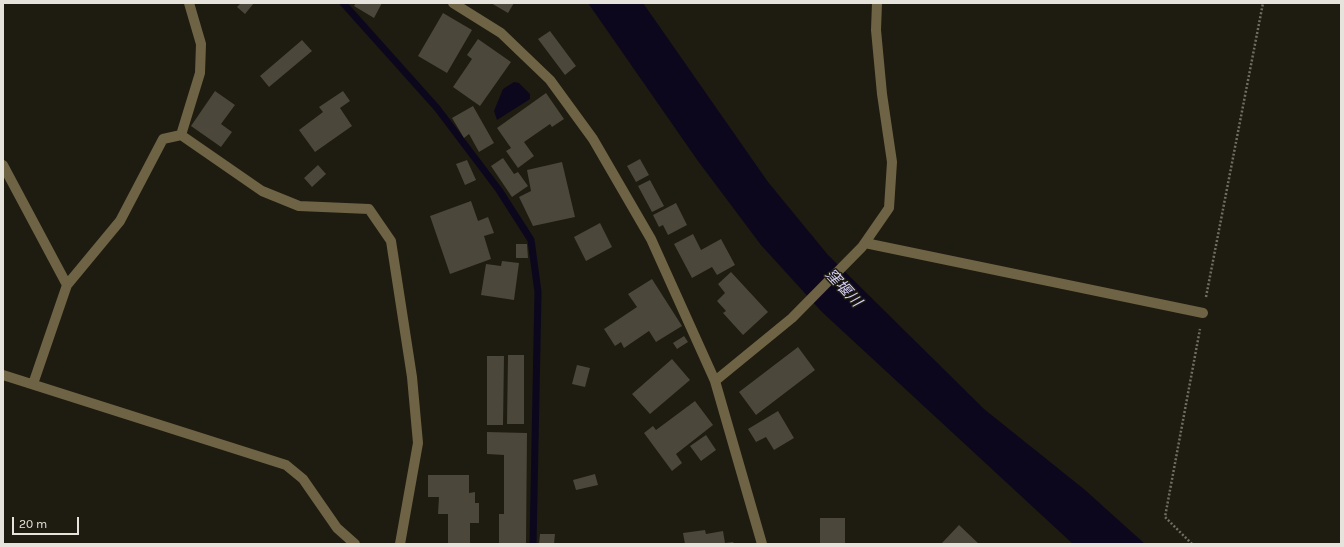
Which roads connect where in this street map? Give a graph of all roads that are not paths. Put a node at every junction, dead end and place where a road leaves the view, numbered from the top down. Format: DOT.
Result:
graph roads {
  1 [pos="189,3"];
  2 [pos="453,3"];
  3 [pos="877,3"];
  4 [pos="181,135"];
  5 [pos="3,165"];
  6 [pos="864,245"];
  7 [pos="67,285"];
  8 [pos="1203,313"];
  9 [pos="3,375"];
  10 [pos="715,381"];
  11 [pos="33,384"];
  12 [pos="355,544"];
  13 [pos="400,544"];
  14 [pos="762,544"];
  1 -- 4 [label="street"];
  2 -- 10 [label="street"];
  3 -- 6 [label="street"];
  4 -- 7 [label="street"];
  4 -- 13 [label="street"];
  5 -- 7 [label="street"];
  6 -- 8 [label="street"];
  6 -- 10 [label="street"];
  7 -- 11 [label="street"];
  9 -- 11 [label="street"];
  10 -- 14 [label="street"];
  11 -- 12 [label="street"];
}
